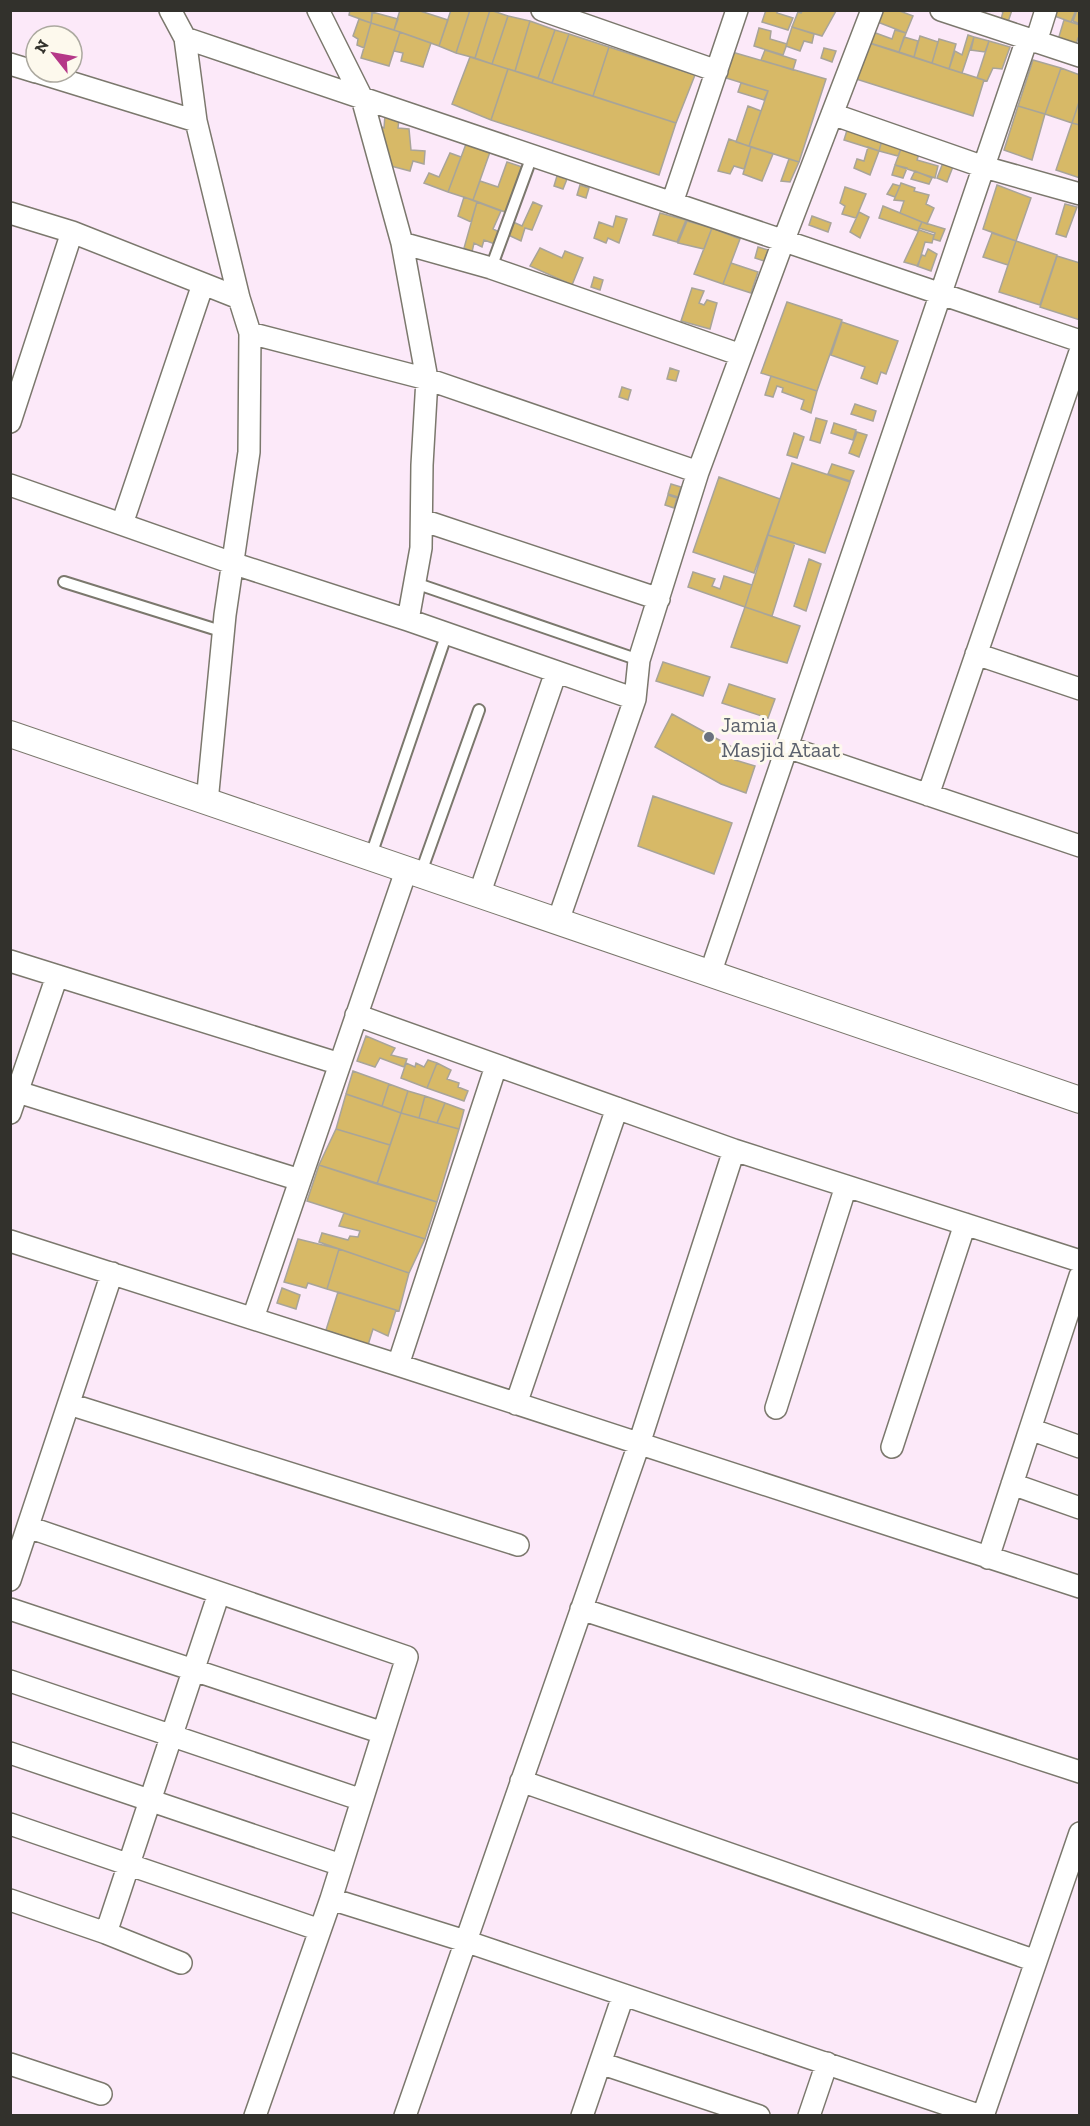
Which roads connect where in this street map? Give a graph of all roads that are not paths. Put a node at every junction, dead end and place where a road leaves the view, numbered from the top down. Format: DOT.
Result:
graph roads {
  1 [pos="170,10"];
  2 [pos="318,10"];
  3 [pos="542,10"];
  4 [pos="737,10"];
  5 [pos="872,10"];
  6 [pos="941,10"];
  7 [pos="1046,10"];
  8 [pos="979,16"];
  9 [pos="185,38"];
  10 [pos="1032,40"];
  11 [pos="1080,56"];
  12 [pos="717,71"];
  13 [pos="76,84"];
  14 [pos="362,98"];
  15 [pos="832,114"];
  16 [pos="196,121"];
  17 [pos="532,156"];
  18 [pos="984,167"];
  19 [pos="1080,194"];
  20 [pos="672,203"];
  21 [pos="10,213"];
  22 [pos="72,232"];
  23 [pos="783,242"];
  24 [pos="402,243"];
  25 [pos="491,268"];
  26 [pos="203,284"];
  27 [pos="941,294"];
  28 [pos="239,298"];
  29 [pos="250,333"];
  30 [pos="1080,341"];
  31 [pos="1080,352"];
  32 [pos="741,355"];
  33 [pos="427,379"];
  34 [pos="10,422"];
  35 [pos="698,472"];
  36 [pos="10,485"];
  37 [pos="422,519"];
  38 [pos="122,524"];
  39 [pos="232,563"];
  40 [pos="64,582"];
  41 [pos="415,583"];
  42 [pos="659,599"];
  43 [pos="408,620"];
  44 [pos="224,633"];
  45 [pos="447,633"];
  46 [pos="976,654"];
  47 [pos="639,660"];
  48 [pos="556,672"];
  49 [pos="1080,689"];
  50 [pos="635,699"];
  51 [pos="479,710"];
  52 [pos="10,734"];
  53 [pos="787,747"];
  54 [pos="928,795"];
  55 [pos="207,802"];
  56 [pos="1080,846"];
  57 [pos="369,858"];
  58 [pos="413,873"];
  59 [pos="479,895"];
  60 [pos="558,921"];
  61 [pos="10,961"];
  62 [pos="711,974"];
  63 [pos="57,976"];
  64 [pos="356,1015"];
  65 [pos="340,1064"];
  66 [pos="496,1066"];
  67 [pos="18,1092"];
  68 [pos="1080,1100"];
  69 [pos="616,1108"];
  70 [pos="10,1113"];
  71 [pos="734,1150"];
  72 [pos="300,1180"];
  73 [pos="846,1186"];
  74 [pos="965,1224"];
  75 [pos="10,1241"];
  76 [pos="1080,1261"];
  77 [pos="112,1273"];
  78 [pos="1080,1276"];
  79 [pos="253,1318"];
  80 [pos="398,1365"];
  81 [pos="69,1404"];
  82 [pos="516,1404"];
  83 [pos="776,1408"];
  84 [pos="1030,1429"];
  85 [pos="639,1444"];
  86 [pos="892,1447"];
  87 [pos="1080,1447"];
  88 [pos="1012,1484"];
  89 [pos="1080,1508"];
  90 [pos="28,1527"];
  91 [pos="518,1545"];
  92 [pos="988,1558"];
  93 [pos="10,1580"];
  94 [pos="1080,1587"];
  95 [pos="219,1593"];
  96 [pos="10,1609"];
  97 [pos="581,1609"];
  98 [pos="193,1670"];
  99 [pos="10,1681"];
  100 [pos="383,1733"];
  101 [pos="171,1735"];
  102 [pos="10,1753"];
  103 [pos="1080,1772"];
  104 [pos="520,1781"];
  105 [pos="150,1800"];
  106 [pos="362,1800"];
  107 [pos="10,1824"];
  108 [pos="1080,1833"];
  109 [pos="129,1865"];
  110 [pos="341,1865"];
  111 [pos="331,1899"];
  112 [pos="10,1900"];
  113 [pos="320,1930"];
  114 [pos="106,1933"];
  115 [pos="465,1941"];
  116 [pos="1036,1961"];
  117 [pos="181,1963"];
  118 [pos="623,1996"];
  119 [pos="600,2063"];
  120 [pos="827,2063"];
  121 [pos="10,2064"];
  122 [pos="101,2094"];
  123 [pos="255,2115"];
  124 [pos="405,2115"];
  125 [pos="582,2115"];
  126 [pos="759,2115"];
  127 [pos="809,2115"];
  128 [pos="982,2115"];
  1 -- 9 [label="street"];
  2 -- 14 [label="street"];
  3 -- 12 [label="street"];
  4 -- 12 [label="street"];
  5 -- 15 [label="street"];
  6 -- 8 [label="street"];
  7 -- 10 [label="street"];
  8 -- 10 [label="street"];
  9 -- 14 [label="street"];
  9 -- 16 [label="street"];
  10 -- 11 [label="street"];
  10 -- 18 [label="street"];
  12 -- 20 [label="street"];
  13 -- 16 [label="street"];
  14 -- 17 [label="street"];
  14 -- 24 [label="street"];
  15 -- 18 [label="street"];
  15 -- 23 [label="street"];
  16 -- 28 [label="street"];
  17 -- 20 [label="street"];
  17 -- 25 [label="lane"];
  18 -- 19 [label="street"];
  18 -- 27 [label="street"];
  20 -- 23 [label="street"];
  21 -- 22 [label="street"];
  22 -- 26 [label="street"];
  22 -- 34 [label="street"];
  23 -- 27 [label="street"];
  23 -- 32 [label="street"];
  24 -- 25 [label="street"];
  24 -- 33 [label="street"];
  25 -- 32 [label="street"];
  26 -- 28 [label="street"];
  26 -- 38 [label="street"];
  27 -- 30 [label="street"];
  27 -- 53 [label="street"];
  28 -- 29 [label="street"];
  29 -- 33 [label="street"];
  29 -- 39 [label="street"];
  31 -- 46 [label="street"];
  32 -- 35 [label="street"];
  33 -- 35 [label="street"];
  33 -- 37 [label="street"];
  35 -- 42 [label="street"];
  36 -- 38 [label="street"];
  37 -- 41 [label="street"];
  37 -- 42 [label="street"];
  38 -- 39 [label="street"];
  39 -- 43 [label="street"];
  39 -- 44 [label="street"];
  40 -- 44 [label="lane"];
  41 -- 43 [label="street"];
  41 -- 47 [label="lane"];
  42 -- 47 [label="street"];
  43 -- 45 [label="street"];
  44 -- 55 [label="street"];
  45 -- 48 [label="street"];
  45 -- 57 [label="lane"];
  46 -- 49 [label="street"];
  46 -- 54 [label="street"];
  47 -- 50 [label="street"];
  48 -- 50 [label="street"];
  48 -- 59 [label="street"];
  50 -- 60 [label="street"];
  51 -- 58 [label="lane"];
  52 -- 55 [label="street"];
  53 -- 54 [label="street"];
  53 -- 62 [label="street"];
  54 -- 56 [label="street"];
  55 -- 57 [label="street"];
  57 -- 58 [label="street"];
  58 -- 59 [label="street"];
  58 -- 64 [label="street"];
  59 -- 60 [label="street"];
  60 -- 62 [label="street"];
  61 -- 63 [label="street"];
  62 -- 68 [label="street"];
  63 -- 65 [label="street"];
  63 -- 67 [label="street"];
  64 -- 65 [label="street"];
  64 -- 66 [label="street"];
  65 -- 72 [label="street"];
  66 -- 69 [label="street"];
  66 -- 80 [label="street"];
  67 -- 70 [label="street"];
  67 -- 72 [label="street"];
  69 -- 71 [label="street"];
  69 -- 82 [label="street"];
  71 -- 73 [label="street"];
  71 -- 85 [label="street"];
  72 -- 79 [label="street"];
  73 -- 74 [label="street"];
  73 -- 83 [label="street"];
  74 -- 76 [label="street"];
  74 -- 86 [label="street"];
  75 -- 77 [label="street"];
  77 -- 79 [label="street"];
  77 -- 81 [label="street"];
  78 -- 84 [label="street"];
  79 -- 80 [label="street"];
  80 -- 82 [label="street"];
  81 -- 90 [label="street"];
  81 -- 91 [label="street"];
  82 -- 85 [label="street"];
  84 -- 87 [label="street"];
  84 -- 88 [label="street"];
  85 -- 92 [label="street"];
  85 -- 97 [label="street"];
  88 -- 89 [label="street"];
  88 -- 92 [label="street"];
  90 -- 93 [label="street"];
  90 -- 95 [label="street"];
  92 -- 94 [label="street"];
  95 -- 98 [label="street"];
  95 -- 100 [label="street"];
  96 -- 98 [label="street"];
  97 -- 103 [label="street"];
  97 -- 104 [label="street"];
  98 -- 100 [label="street"];
  98 -- 101 [label="street"];
  99 -- 101 [label="street"];
  100 -- 106 [label="street"];
  101 -- 105 [label="street"];
  101 -- 106 [label="street"];
  102 -- 105 [label="street"];
  104 -- 115 [label="street"];
  104 -- 116 [label="street"];
  105 -- 109 [label="street"];
  105 -- 110 [label="street"];
  106 -- 110 [label="street"];
  107 -- 109 [label="street"];
  108 -- 116 [label="street"];
  109 -- 113 [label="street"];
  109 -- 114 [label="street"];
  110 -- 111 [label="street"];
  111 -- 113 [label="street"];
  111 -- 115 [label="street"];
  112 -- 114 [label="street"];
  113 -- 123 [label="street"];
  114 -- 117 [label="street"];
  115 -- 118 [label="street"];
  115 -- 124 [label="street"];
  116 -- 128 [label="street"];
  118 -- 119 [label="street"];
  118 -- 120 [label="street"];
  119 -- 125 [label="street"];
  119 -- 126 [label="street"];
  120 -- 127 [label="street"];
  120 -- 128 [label="street"];
  121 -- 122 [label="street"];
}
